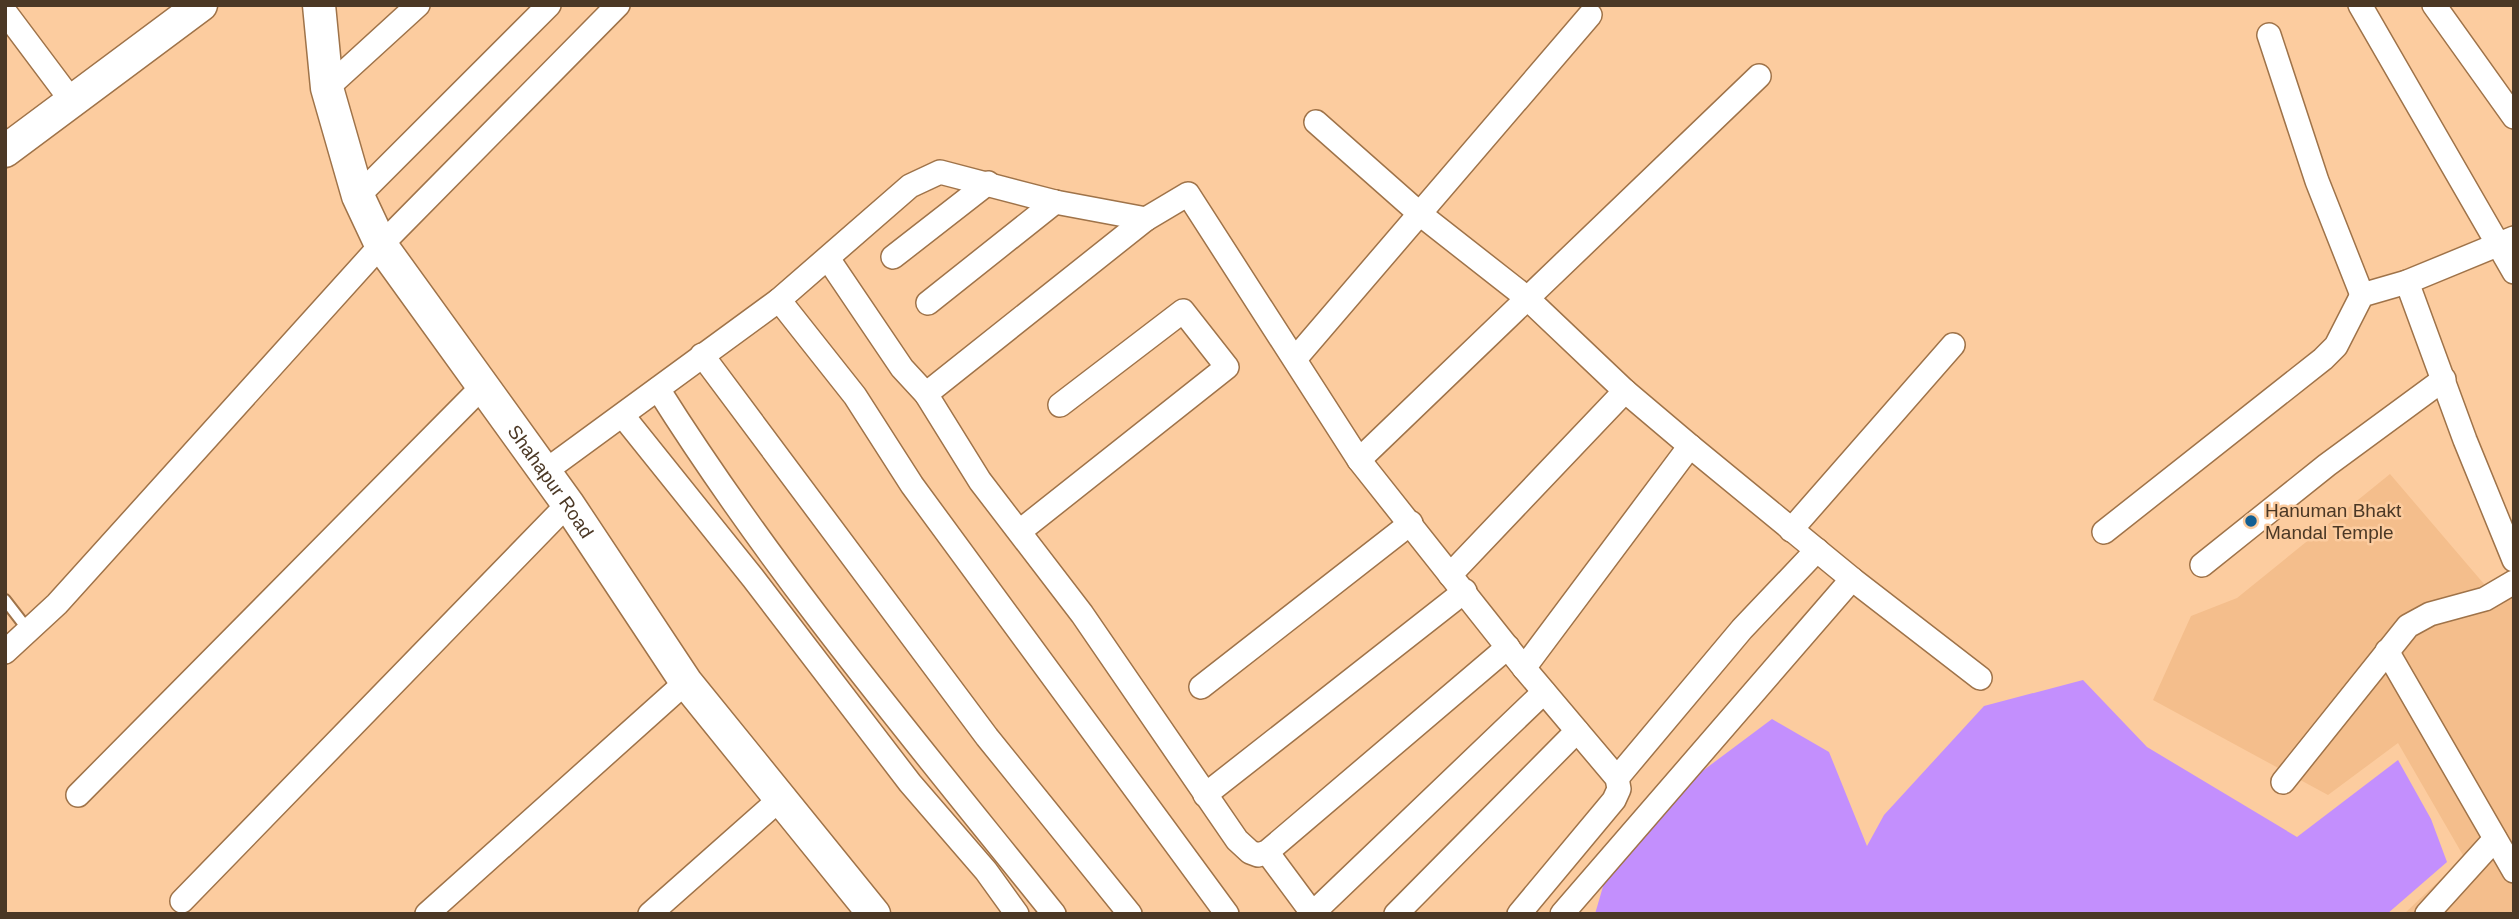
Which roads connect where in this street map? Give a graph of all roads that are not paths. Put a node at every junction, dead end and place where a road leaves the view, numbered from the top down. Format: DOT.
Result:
graph roads {
  1 [pos="201,5"];
  2 [pos="319,5"];
  3 [pos="418,5"];
  4 [pos="549,5"];
  5 [pos="618,5"];
  6 [pos="2360,5"];
  7 [pos="2434,5"];
  8 [pos="5,12"];
  9 [pos="1590,15"];
  10 [pos="2269,35"];
  11 [pos="1759,76"];
  12 [pos="327,88"];
  13 [pos="71,100"];
  14 [pos="2514,117"];
  15 [pos="1316,122"];
  16 [pos="5,151"];
  17 [pos="988,183"];
  18 [pos="358,196"];
  19 [pos="1055,202"];
  20 [pos="1420,214"];
  21 [pos="1146,219"];
  22 [pos="2506,241"];
  23 [pos="381,246"];
  24 [pos="893,257"];
  25 [pos="829,260"];
  26 [pos="2514,272"];
  27 [pos="2407,282"];
  28 [pos="2362,295"];
  29 [pos="1527,298"];
  30 [pos="779,300"];
  31 [pos="928,303"];
  32 [pos="1953,345"];
  33 [pos="702,355"];
  34 [pos="1295,359"];
  35 [pos="2444,379"];
  36 [pos="483,386"];
  37 [pos="658,389"];
  38 [pos="1625,391"];
  39 [pos="926,394"];
  40 [pos="1060,405"];
  41 [pos="623,415"];
  42 [pos="1690,446"];
  43 [pos="1359,460"];
  44 [pos="544,472"];
  45 [pos="569,504"];
  46 [pos="1411,523"];
  47 [pos="1791,530"];
  48 [pos="1020,531"];
  49 [pos="2104,532"];
  50 [pos="1817,550"];
  51 [pos="2514,560"];
  52 [pos="2202,565"];
  53 [pos="1852,579"];
  54 [pos="2514,582"];
  55 [pos="1457,583"];
  56 [pos="5,600"];
  57 [pos="30,632"];
  58 [pos="1508,647"];
  59 [pos="5,652"];
  60 [pos="2387,652"];
  61 [pos="1524,668"];
  62 [pos="1980,678"];
  63 [pos="687,682"];
  64 [pos="1200,687"];
  65 [pos="1544,692"];
  66 [pos="1577,731"];
  67 [pos="1617,778"];
  68 [pos="2283,782"];
  69 [pos="78,795"];
  70 [pos="1205,795"];
  71 [pos="780,799"];
  72 [pos="2495,839"];
  73 [pos="1267,852"];
  74 [pos="2514,871"];
  75 [pos="182,901"];
  76 [pos="427,914"];
  77 [pos="650,914"];
  78 [pos="874,914"];
  79 [pos="1017,914"];
  80 [pos="1054,914"];
  81 [pos="1130,914"];
  82 [pos="1227,914"];
  83 [pos="1313,914"];
  84 [pos="1396,914"];
  85 [pos="1520,914"];
  86 [pos="1562,914"];
  87 [pos="2427,914"];
  1 -- 13 [label="main road"];
  2 -- 12 [label="main road, Shahapur Road"];
  3 -- 12 [label="street"];
  4 -- 18 [label="street"];
  5 -- 23 [label="street"];
  6 -- 22 [label="street"];
  7 -- 14 [label="street"];
  8 -- 13 [label="street"];
  9 -- 20 [label="street"];
  10 -- 28 [label="street"];
  11 -- 29 [label="street"];
  12 -- 18 [label="main road, Shahapur Road"];
  13 -- 16 [label="main road"];
  15 -- 20 [label="street"];
  17 -- 19 [label="street"];
  17 -- 24 [label="street"];
  17 -- 25 [label="street"];
  18 -- 23 [label="main road, Shahapur Road"];
  19 -- 21 [label="street"];
  19 -- 31 [label="street"];
  20 -- 29 [label="street"];
  20 -- 34 [label="street"];
  21 -- 34 [label="street"];
  21 -- 39 [label="street"];
  22 -- 26 [label="street"];
  22 -- 27 [label="street"];
  23 -- 36 [label="main road, Shahapur Road"];
  23 -- 57 [label="street"];
  25 -- 30 [label="street"];
  25 -- 39 [label="street"];
  27 -- 28 [label="street"];
  27 -- 35 [label="street"];
  28 -- 49 [label="street"];
  29 -- 38 [label="street"];
  29 -- 43 [label="street"];
  30 -- 33 [label="street"];
  30 -- 82 [label="street"];
  32 -- 47 [label="street"];
  33 -- 37 [label="street"];
  33 -- 81 [label="street"];
  34 -- 43 [label="street"];
  35 -- 51 [label="street"];
  35 -- 52 [label="street"];
  36 -- 44 [label="main road, Shahapur Road"];
  36 -- 69 [label="street"];
  37 -- 41 [label="street"];
  37 -- 80 [label="street"];
  38 -- 42 [label="street"];
  38 -- 55 [label="street"];
  39 -- 48 [label="street"];
  40 -- 48 [label="street"];
  41 -- 44 [label="street"];
  41 -- 79 [label="street"];
  42 -- 47 [label="street"];
  42 -- 61 [label="street"];
  43 -- 46 [label="street"];
  44 -- 45 [label="main road, Shahapur Road"];
  45 -- 63 [label="main road, Shahapur Road"];
  45 -- 75 [label="street"];
  46 -- 55 [label="street"];
  46 -- 64 [label="street"];
  47 -- 50 [label="street"];
  48 -- 70 [label="street"];
  50 -- 53 [label="street"];
  50 -- 67 [label="street"];
  53 -- 62 [label="street"];
  53 -- 86 [label="street"];
  54 -- 60 [label="street"];
  55 -- 58 [label="street"];
  55 -- 70 [label="street"];
  56 -- 57 [label="lane"];
  57 -- 59 [label="street"];
  58 -- 61 [label="street"];
  58 -- 73 [label="street"];
  60 -- 68 [label="street"];
  60 -- 72 [label="street"];
  61 -- 65 [label="street"];
  63 -- 71 [label="main road, Shahapur Road"];
  63 -- 76 [label="street"];
  65 -- 66 [label="street"];
  65 -- 83 [label="street"];
  66 -- 67 [label="street"];
  66 -- 84 [label="street"];
  67 -- 85 [label="street"];
  70 -- 73 [label="street"];
  71 -- 77 [label="street"];
  71 -- 78 [label="main road, Shahapur Road"];
  72 -- 74 [label="street"];
  72 -- 87 [label="street"];
  73 -- 83 [label="street"];
}
